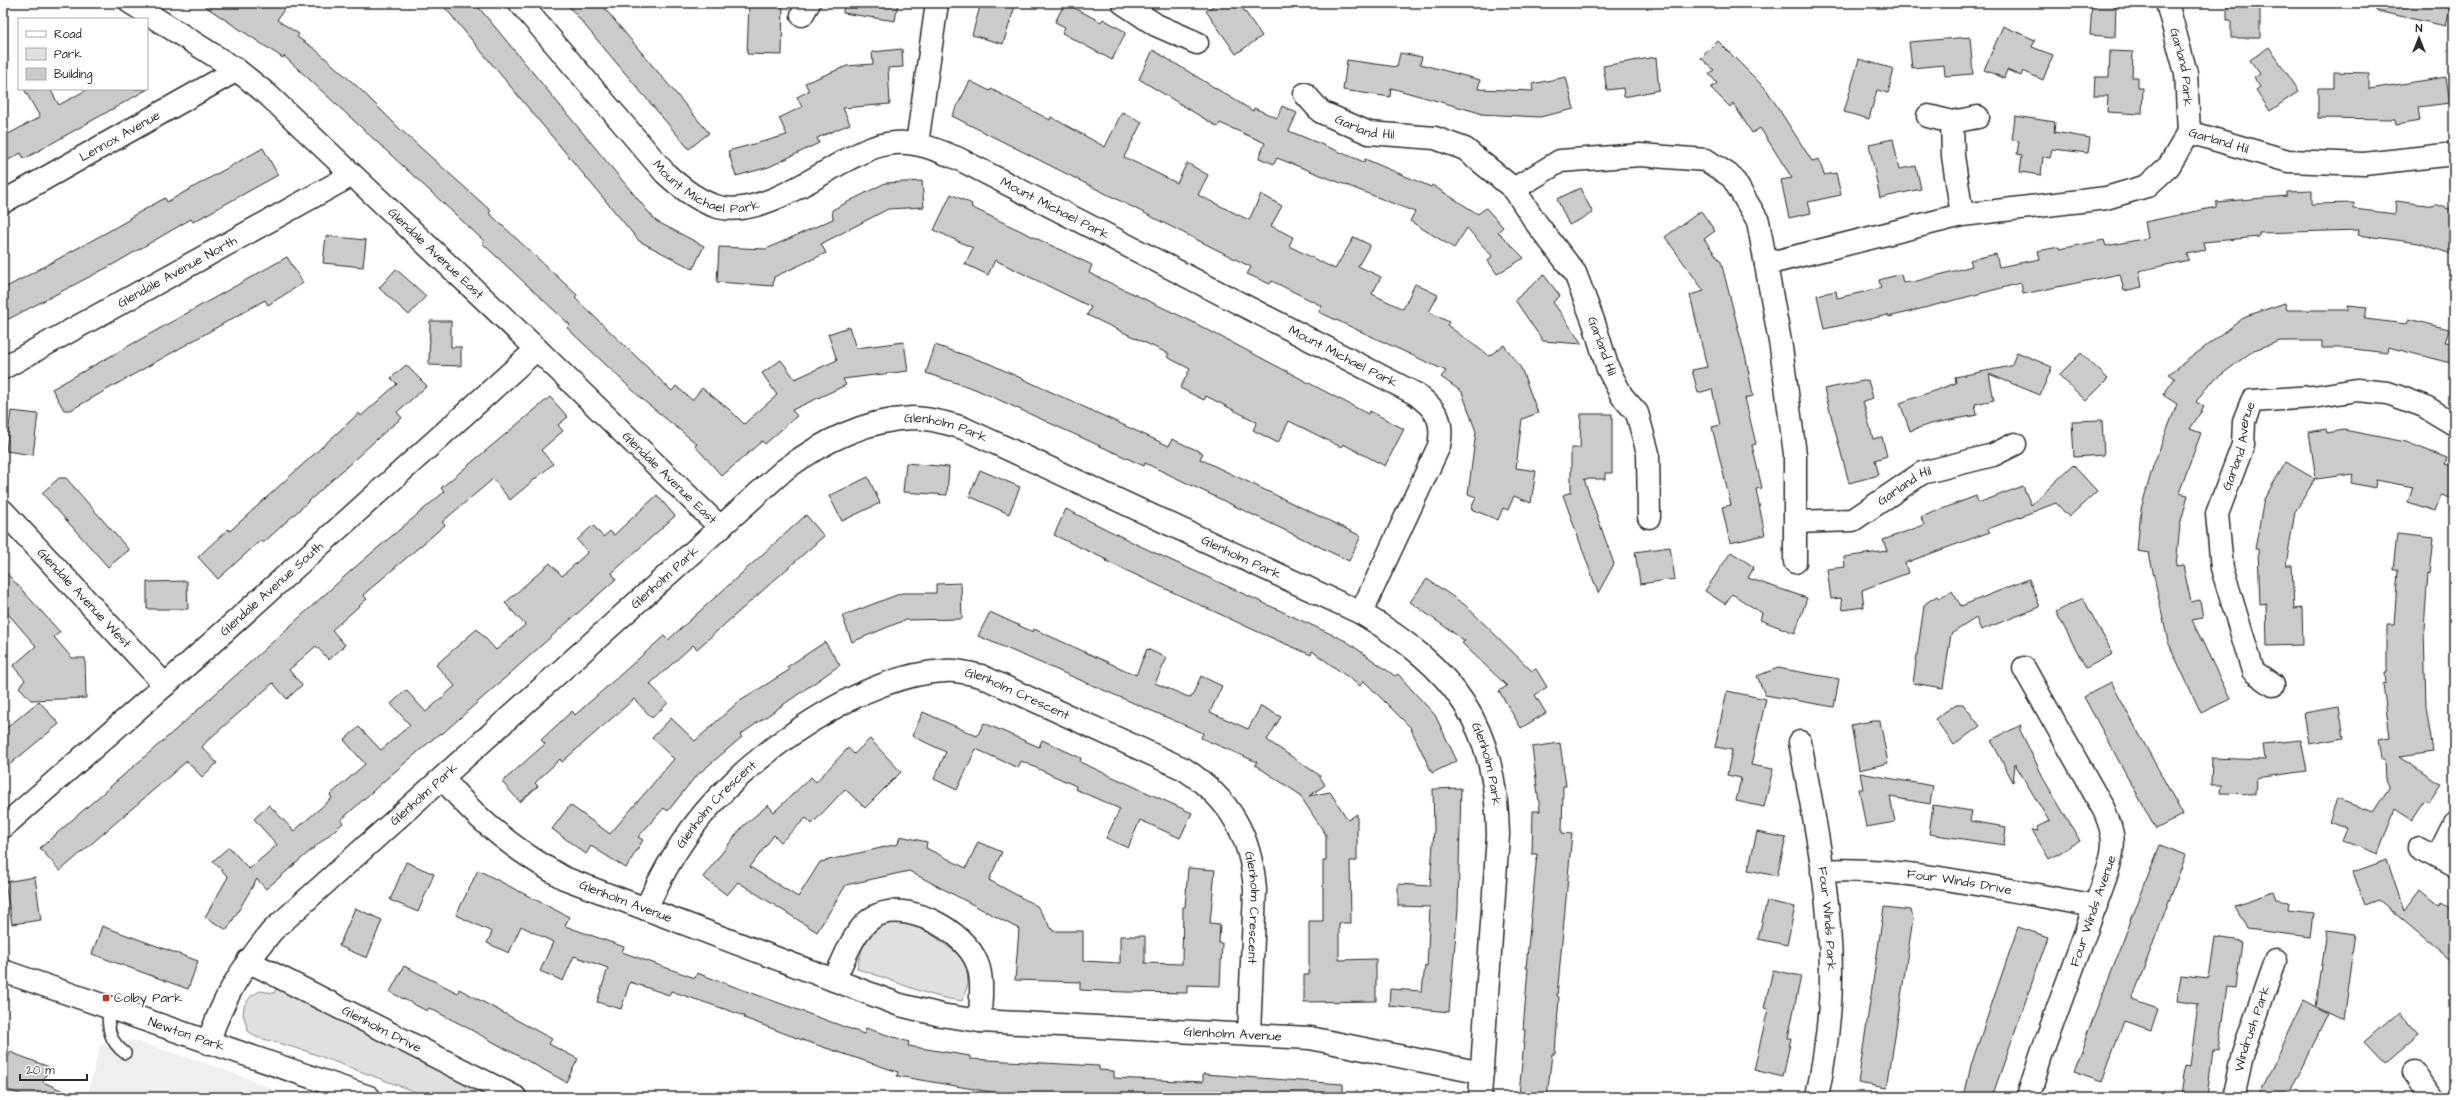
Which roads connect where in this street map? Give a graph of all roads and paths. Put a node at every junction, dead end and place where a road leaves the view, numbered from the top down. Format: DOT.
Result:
graph roads {
  1 [pos="131,3"];
  2 [pos="520,3"];
  3 [pos="937,3"];
  4 [pos="1123,3"];
  5 [pos="2167,3"];
  6 [pos="1197,43"];
  7 [pos="237,70"];
  8 [pos="1305,94"];
  9 [pos="1928,116"];
  10 [pos="1978,117"];
  11 [pos="1952,122"];
  12 [pos="2189,132"];
  13 [pos="917,144"];
  14 [pos="2454,154"];
  15 [pos="352,175"];
  16 [pos="1514,189"];
  17 [pos="3,202"];
  18 [pos="1962,216"];
  19 [pos="1766,264"];
  20 [pos="537,349"];
  21 [pos="3,368"];
  22 [pos="2454,424"];
  23 [pos="2015,444"];
  24 [pos="3,511"];
  25 [pos="1649,516"];
  26 [pos="1796,522"];
  27 [pos="721,528"];
  28 [pos="1795,562"];
  29 [pos="1361,613"];
  30 [pos="2024,668"];
  31 [pos="165,685"];
  32 [pos="2273,685"];
  33 [pos="1800,742"];
  34 [pos="444,778"];
  35 [pos="2454,823"];
  36 [pos="3,827"];
  37 [pos="2437,857"];
  38 [pos="1822,871"];
  39 [pos="2096,906"];
  40 [pos="646,909"];
  41 [pos="248,960"];
  42 [pos="2275,961"];
  43 [pos="3,971"];
  44 [pos="834,980"];
  45 [pos="108,1009"];
  46 [pos="980,1021"];
  47 [pos="1249,1034"];
  48 [pos="208,1043"];
  49 [pos="125,1053"];
  50 [pos="2414,1072"];
  51 [pos="1482,1073"];
  52 [pos="365,1096"];
  53 [pos="2429,1096"];
  54 [pos="515,1097"];
  55 [pos="1480,1097"];
  56 [pos="1816,1097"];
  57 [pos="2028,1097"];
  58 [pos="2233,1097"];
  1 -- 7 [label="street, Glendale Avenue East"];
  2 -- 13 [label="street, Mount Michael Park"];
  3 -- 13 [label="street"];
  4 -- 6 [label="street"];
  5 -- 12 [label="street, Garland Park"];
  7 -- 15 [label="street, Glendale Avenue East"];
  7 -- 17 [label="street, Lennox Avenue"];
  8 -- 16 [label="street, Garland Hil"];
  9 -- 11 [label="street"];
  10 -- 11 [label="street"];
  11 -- 18 [label="street"];
  12 -- 14 [label="street, Garland Hil"];
  12 -- 18 [label="street, Garland Hil"];
  13 -- 29 [label="street, Mount Michael Park"];
  15 -- 20 [label="street, Glendale Avenue East"];
  15 -- 21 [label="street, Glendale Avenue North"];
  16 -- 19 [label="street"];
  16 -- 25 [label="street, Garland Hil"];
  18 -- 19 [label="street, Garland Hil"];
  19 -- 26 [label="street"];
  20 -- 27 [label="street, Glendale Avenue East"];
  20 -- 31 [label="street, Glendale Avenue South"];
  22 -- 32 [label="street, Garland Avenue"];
  23 -- 26 [label="street, Garland Hil"];
  24 -- 31 [label="street, Glendale Avenue West"];
  26 -- 28 [label="street"];
  27 -- 29 [label="street, Glenholm Park"];
  27 -- 34 [label="street, Glenholm Park"];
  29 -- 51 [label="street, Glenholm Park"];
  30 -- 39 [label="street, Four Winds Avenue"];
  31 -- 36 [label="street, Glendale Avenue South"];
  33 -- 38 [label="street, Four Winds Park"];
  34 -- 40 [label="street, Glenholm Avenue"];
  34 -- 41 [label="street, Glenholm Park"];
  35 -- 37 [label="street"];
  38 -- 39 [label="street, Four Winds Drive"];
  38 -- 56 [label="street, Four Winds Park"];
  39 -- 57 [label="street, Four Winds Avenue"];
  40 -- 44 [label="street, Glenholm Avenue"];
  40 -- 47 [label="street, Glenholm Crescent"];
  41 -- 48 [label="street, Glenholm Park"];
  41 -- 54 [label="street, Glenholm Drive"];
  42 -- 58 [label="street, Windrush Park"];
  43 -- 45 [label="street, Newton Park"];
  44 -- 46 [label="street, Glenholm Avenue"];
  44 -- 46 [label="street"];
  45 -- 48 [label="street, Newton Park"];
  45 -- 49 [label="lane"];
  46 -- 47 [label="street, Glenholm Avenue"];
  47 -- 51 [label="street, Glenholm Avenue"];
  48 -- 52 [label="street, Newton Park"];
  50 -- 53 [label="street"];
  51 -- 55 [label="street, Glenholm Park"];
}
